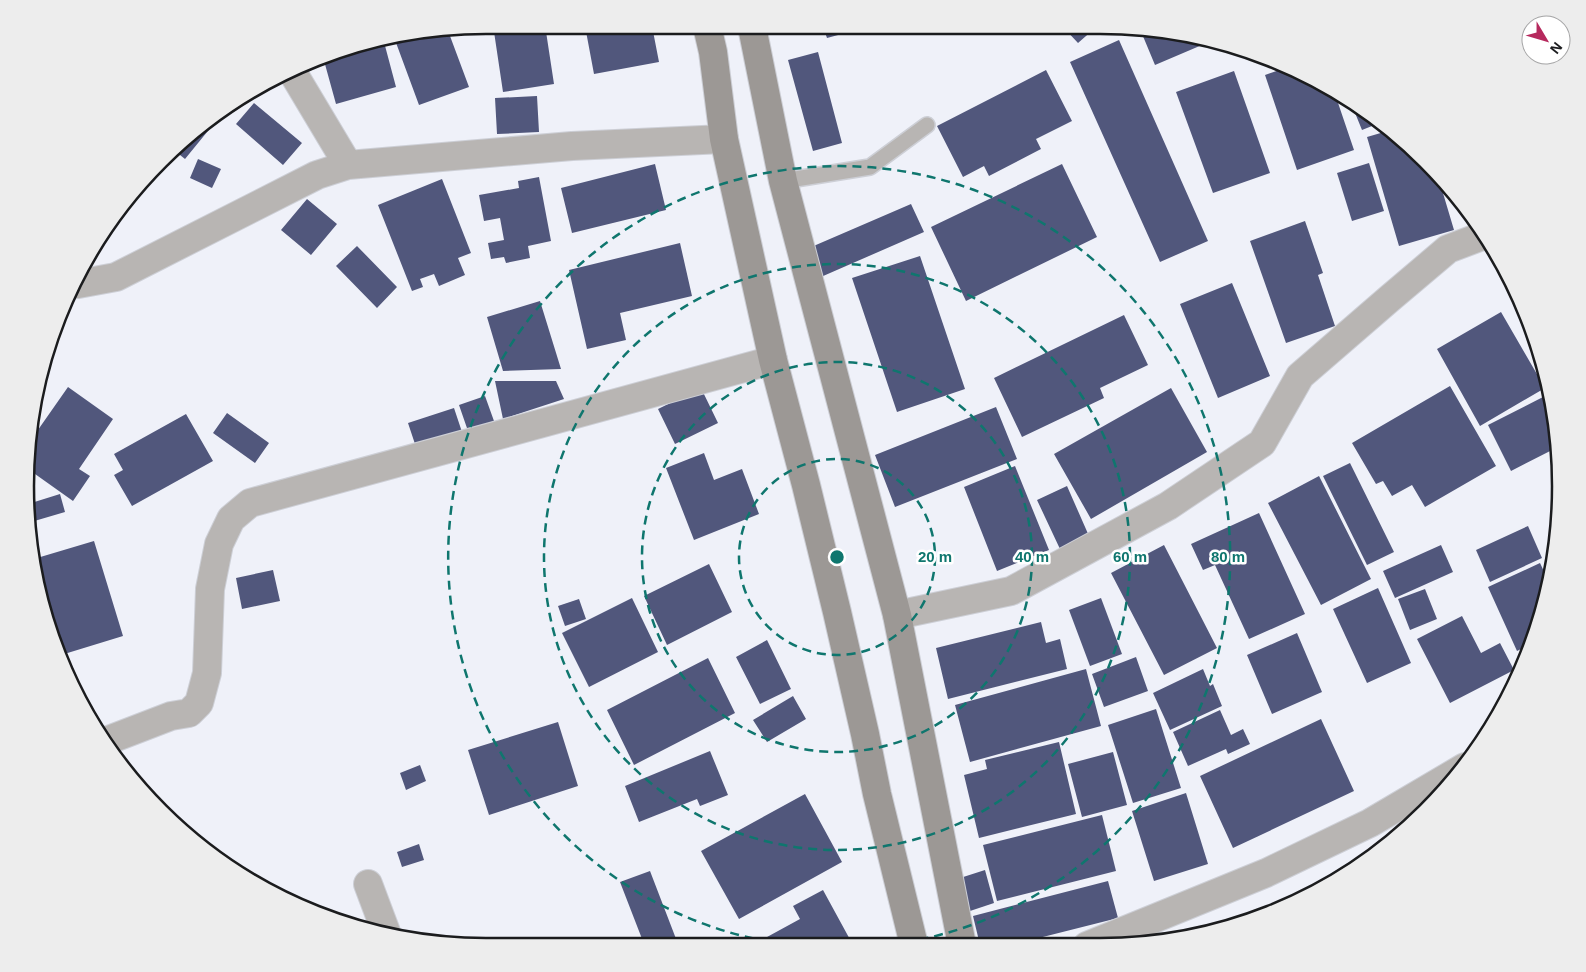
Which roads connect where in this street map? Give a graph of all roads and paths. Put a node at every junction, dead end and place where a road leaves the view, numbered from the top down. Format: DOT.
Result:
graph roads {
  1 [pos="709,34"];
  2 [pos="754,34"];
  3 [pos="296,76"];
  4 [pos="927,124"];
  5 [pos="724,138"];
  6 [pos="348,165"];
  7 [pos="783,181"];
  8 [pos="1478,238"];
  9 [pos="81,283"];
  10 [pos="774,360"];
  11 [pos="896,615"];
  12 [pos="111,739"];
  13 [pos="1444,780"];
  14 [pos="368,884"];
  15 [pos="384,927"];
  16 [pos="912,938"];
  17 [pos="961,938"];
  18 [pos="1107,938"];
  1 -- 5 [label="main road"];
  2 -- 7 [label="main road"];
  3 -- 6 [label="street"];
  4 -- 7 [label="lane"];
  5 -- 6 [label="street"];
  5 -- 10 [label="main road"];
  6 -- 9 [label="street"];
  7 -- 11 [label="main road"];
  8 -- 11 [label="street"];
  10 -- 12 [label="street"];
  10 -- 16 [label="main road"];
  11 -- 17 [label="main road"];
  13 -- 18 [label="street"];
  14 -- 15 [label="street"];
}
